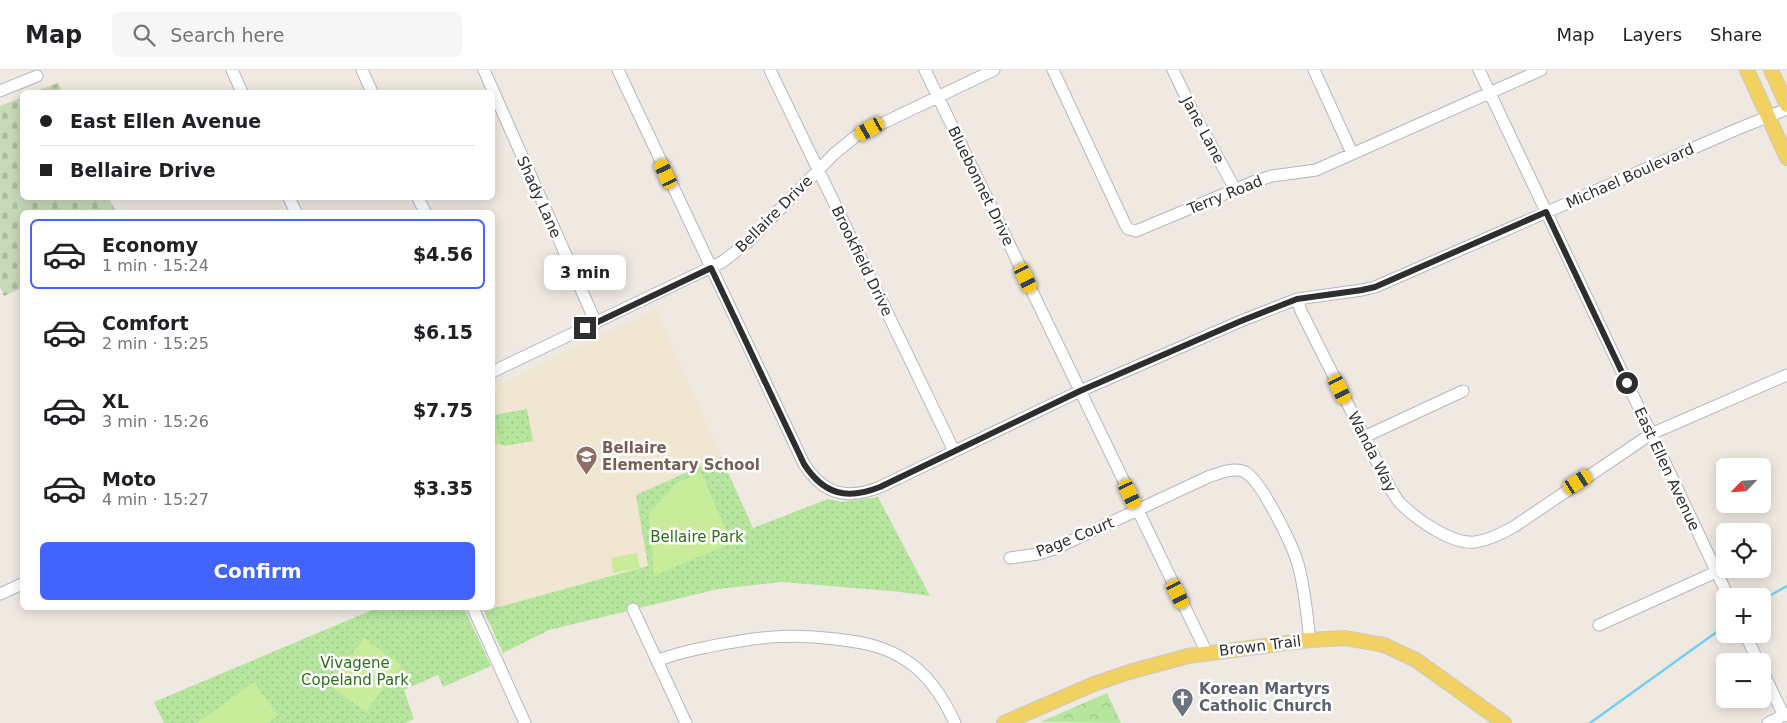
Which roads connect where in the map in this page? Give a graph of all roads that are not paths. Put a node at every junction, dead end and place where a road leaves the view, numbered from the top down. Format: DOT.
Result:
graph roads {
  1 [pos="232,70"];
  2 [pos="362,70"];
  3 [pos="618,70"];
  4 [pos="770,70"];
  5 [pos="925,70"];
  6 [pos="994,70"];
  7 [pos="1053,70"];
  8 [pos="1173,70"];
  9 [pos="1314,70"];
  10 [pos="1479,70"];
  11 [pos="1541,70"];
  12 [pos="1747,70"];
  13 [pos="1772,70"];
  14 [pos="487,71"];
  15 [pos="37,76"];
  16 [pos="241,90"];
  17 [pos="371,90"];
  18 [pos="0,91"];
  19 [pos="1490,93"];
  20 [pos="938,96"];
  21 [pos="1787,107"];
  22 [pos="1768,116"];
  23 [pos="1352,153"];
  24 [pos="1787,158"];
  25 [pos="818,170"];
  26 [pos="1235,189"];
  27 [pos="1546,212"];
  28 [pos="711,268"];
  29 [pos="1297,299"];
  30 [pos="596,323"];
  31 [pos="495,369"];
  32 [pos="1787,375"];
  33 [pos="1080,391"];
  34 [pos="1463,391"];
  35 [pos="1651,434"];
  36 [pos="1364,437"];
  37 [pos="954,451"];
  38 [pos="1138,510"];
  39 [pos="1010,558"];
  40 [pos="1716,572"];
  41 [pos="20,585"];
  42 [pos="0,594"];
  43 [pos="633,609"];
  44 [pos="474,610"];
  45 [pos="1599,625"];
  46 [pos="1310,640"];
  47 [pos="1206,653"];
  48 [pos="657,661"];
  49 [pos="1771,688"];
  50 [pos="1785,715"];
  51 [pos="525,723"];
  52 [pos="686,723"];
  53 [pos="956,723"];
  54 [pos="1004,723"];
  55 [pos="1504,723"];
  56 [pos="1768,723"];
  1 -- 16 [label="street"];
  2 -- 17 [label="street"];
  3 -- 28 [label="street"];
  4 -- 25 [label="street, Brookfield Drive"];
  5 -- 20 [label="street, Bluebonnet Drive"];
  6 -- 20 [label="street, Bellaire Drive"];
  7 -- 26 [label="street, Terry Road"];
  8 -- 26 [label="street, Jane Lane"];
  9 -- 23 [label="street"];
  10 -- 19 [label="street, East Ellen Avenue"];
  11 -- 19 [label="street, Terry Road"];
  12 -- 22 [label="main road"];
  13 -- 21 [label="main road"];
  14 -- 30 [label="street, Shady Lane"];
  15 -- 18 [label="street"];
  19 -- 23 [label="street, Terry Road"];
  19 -- 27 [label="street, East Ellen Avenue"];
  20 -- 25 [label="street, Bellaire Drive"];
  20 -- 33 [label="street, Bluebonnet Drive"];
  21 -- 22 [label="street, Michael Boulevard"];
  22 -- 24 [label="main road"];
  22 -- 27 [label="street, Michael Boulevard"];
  23 -- 26 [label="street, Terry Road"];
  25 -- 28 [label="street, Bellaire Drive"];
  25 -- 37 [label="street, Brookfield Drive"];
  27 -- 29 [label="street, Michael Boulevard"];
  27 -- 35 [label="street, East Ellen Avenue"];
  28 -- 30 [label="street, Bellaire Drive"];
  28 -- 37 [label="street, Michael Boulevard"];
  29 -- 33 [label="street, Michael Boulevard"];
  29 -- 36 [label="street, Wanda Way"];
  30 -- 31 [label="street, Bellaire Drive"];
  32 -- 35 [label="street, Wanda Way"];
  33 -- 37 [label="street, Michael Boulevard"];
  33 -- 38 [label="street, Bluebonnet Drive"];
  34 -- 36 [label="street"];
  35 -- 36 [label="street, Wanda Way"];
  35 -- 40 [label="street, East Ellen Avenue"];
  38 -- 39 [label="street, Page Court"];
  38 -- 46 [label="street, Page Court"];
  38 -- 47 [label="street, Bluebonnet Drive"];
  40 -- 45 [label="street"];
  41 -- 42 [label="street"];
  43 -- 48 [label="street"];
  44 -- 51 [label="street"];
  46 -- 47 [label="main road, Brown Trail"];
  46 -- 55 [label="main road, Brown Trail"];
  47 -- 54 [label="main road, Brown Trail"];
  48 -- 52 [label="street"];
  48 -- 53 [label="street"];
  49 -- 50 [label="street"];
  50 -- 56 [label="street"];
}
